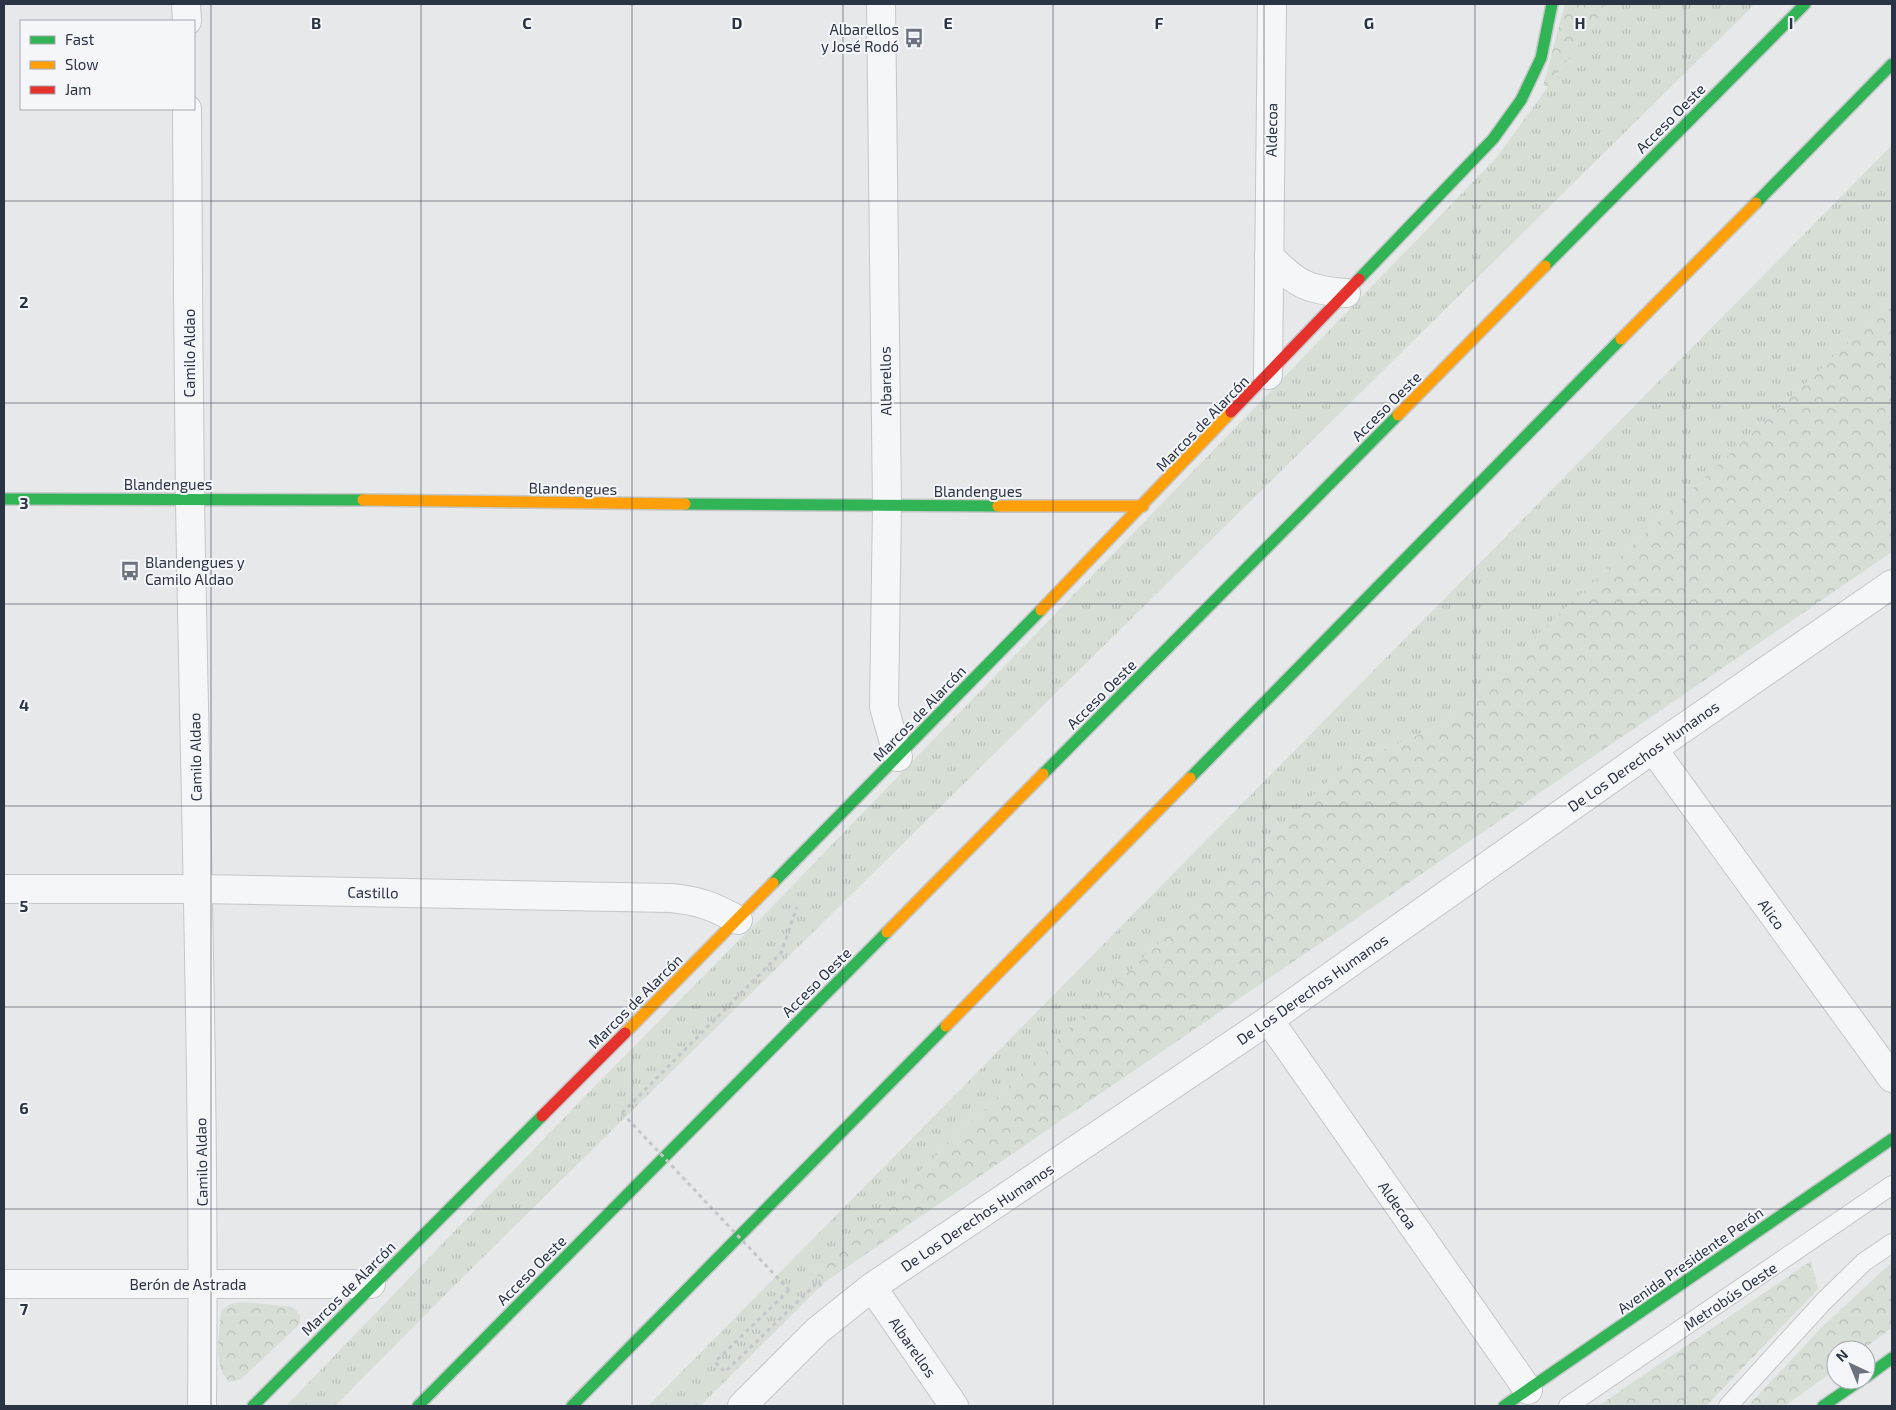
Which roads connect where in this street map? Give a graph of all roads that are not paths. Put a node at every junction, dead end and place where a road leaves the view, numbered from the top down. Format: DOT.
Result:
graph roads {
  1 [pos="186,4"];
  2 [pos="881,4"];
  3 [pos="1272,4"];
  4 [pos="1552,4"];
  5 [pos="1805,4"];
  6 [pos="186,20"];
  7 [pos="1892,64"];
  8 [pos="187,110"];
  9 [pos="1269,256"];
  10 [pos="1346,294"];
  11 [pos="1268,375"];
  12 [pos="4,498"];
  13 [pos="190,498"];
  14 [pos="1143,506"];
  15 [pos="887,507"];
  16 [pos="1892,584"];
  17 [pos="1653,749"];
  18 [pos="898,757"];
  19 [pos="4,889"];
  20 [pos="198,889"];
  21 [pos="738,920"];
  22 [pos="1268,1020"];
  23 [pos="1892,1078"];
  24 [pos="1892,1139"];
  25 [pos="1892,1185"];
  26 [pos="1892,1243"];
  27 [pos="4,1284"];
  28 [pos="203,1284"];
  29 [pos="371,1284"];
  30 [pos="872,1287"];
  31 [pos="1892,1358"];
  32 [pos="1876,1370"];
  33 [pos="1528,1390"];
  34 [pos="1846,1390"];
  35 [pos="202,1406"];
  36 [pos="253,1406"];
  37 [pos="418,1406"];
  38 [pos="572,1406"];
  39 [pos="742,1406"];
  40 [pos="954,1406"];
  41 [pos="1504,1406"];
  42 [pos="1568,1406"];
  43 [pos="1728,1406"];
  44 [pos="1823,1406"];
  1 -- 6 [label="street"];
  2 -- 15 [label="street, Albarellos"];
  3 -- 9 [label="street, Aldecoa"];
  4 -- 10 [label="main road, Marcos de Alarcón"];
  5 -- 37 [label="main road, Acceso Oeste"];
  7 -- 38 [label="main road"];
  8 -- 13 [label="street, Camilo Aldao"];
  9 -- 10 [label="street"];
  9 -- 11 [label="street, Aldecoa"];
  10 -- 11 [label="main road, Marcos de Alarcón"];
  11 -- 14 [label="main road, Marcos de Alarcón"];
  12 -- 13 [label="main road, Blandengues"];
  13 -- 15 [label="main road, Blandengues"];
  13 -- 20 [label="street, Camilo Aldao"];
  14 -- 15 [label="main road, Blandengues"];
  14 -- 18 [label="main road, Marcos de Alarcón"];
  15 -- 18 [label="street, Albarellos"];
  16 -- 17 [label="street, De Los Derechos Humanos"];
  17 -- 22 [label="street, De Los Derechos Humanos"];
  17 -- 23 [label="street, Alico"];
  18 -- 21 [label="main road, Marcos de Alarcón"];
  19 -- 20 [label="street, Castillo"];
  20 -- 21 [label="street, Castillo"];
  20 -- 28 [label="street, Camilo Aldao"];
  21 -- 29 [label="main road, Marcos de Alarcón"];
  22 -- 30 [label="street, De Los Derechos Humanos"];
  22 -- 33 [label="street, Aldecoa"];
  24 -- 33 [label="main road, Avenida Presidente Perón"];
  25 -- 42 [label="lane, Metrobús Oeste"];
  26 -- 43 [label="lane"];
  27 -- 28 [label="street, Berón de Astrada"];
  28 -- 29 [label="street, Berón de Astrada"];
  28 -- 35 [label="street, Camilo Aldao"];
  29 -- 36 [label="main road, Marcos de Alarcón"];
  30 -- 39 [label="street, De Los Derechos Humanos"];
  30 -- 40 [label="street, Albarellos"];
  31 -- 32 [label="main road"];
  33 -- 41 [label="main road, Avenida Presidente Perón"];
  34 -- 44 [label="main road"];
}
